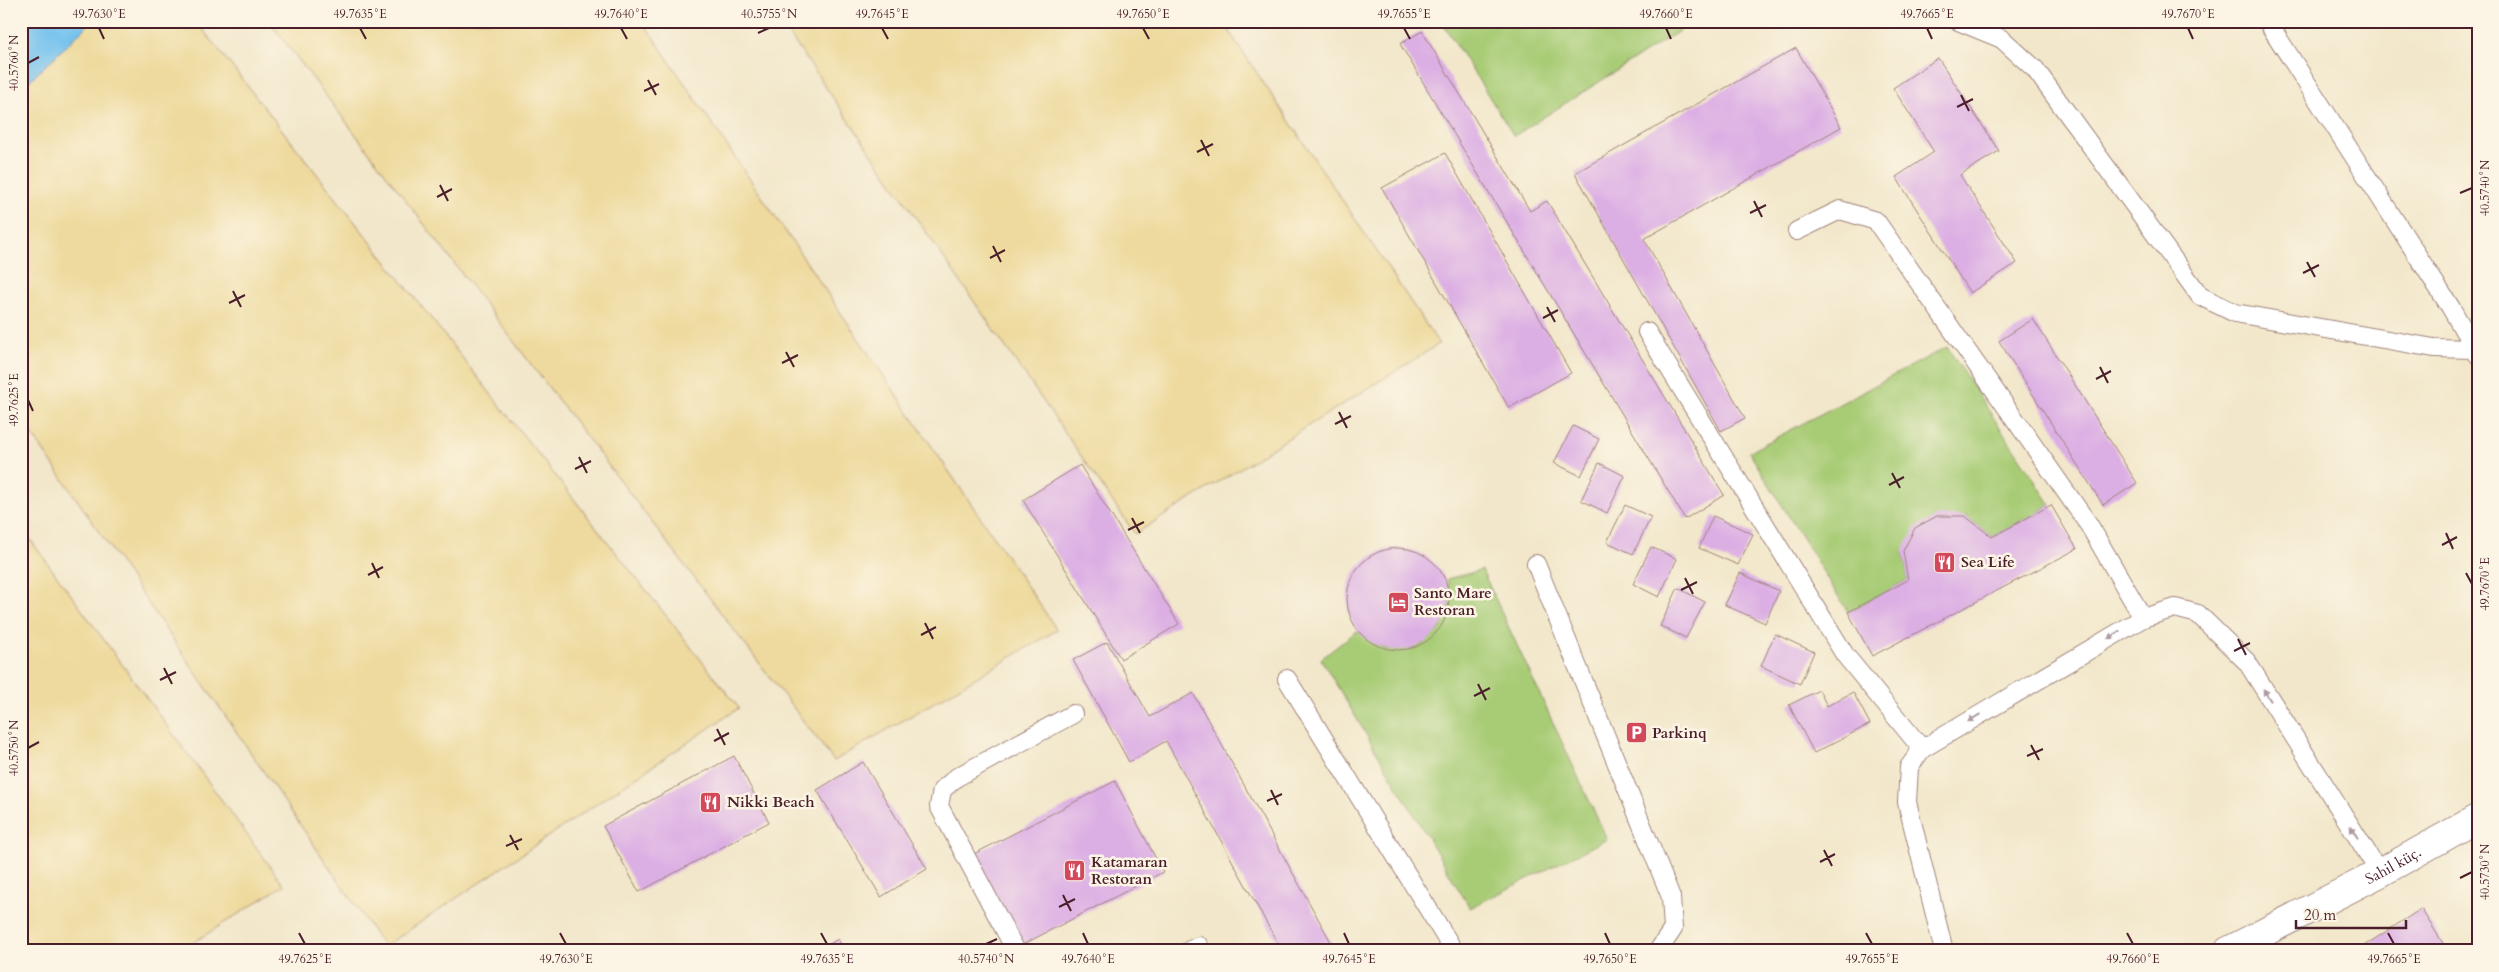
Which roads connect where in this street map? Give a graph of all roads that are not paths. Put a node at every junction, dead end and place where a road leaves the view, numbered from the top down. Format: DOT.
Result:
graph roads {
  1 [pos="1958,21"];
  2 [pos="2266,21"];
  3 [pos="1797,232"];
  4 [pos="1647,332"];
  5 [pos="2476,352"];
  6 [pos="1536,564"];
  7 [pos="2143,618"];
  8 [pos="1287,680"];
  9 [pos="1073,714"];
  10 [pos="1922,749"];
  11 [pos="2478,818"];
  12 [pos="2380,873"];
  13 [pos="1016,951"];
  14 [pos="1454,951"];
  15 [pos="1658,951"];
  16 [pos="1944,951"];
  17 [pos="2228,951"];
  1 -- 5 [label="lane"];
  2 -- 5 [label="lane"];
  3 -- 7 [label="lane"];
  4 -- 10 [label="lane"];
  6 -- 15 [label="lane"];
  7 -- 10 [label="lane, one-way"];
  12 -- 7 [label="lane, one-way"];
  8 -- 14 [label="lane"];
  9 -- 13 [label="lane"];
  10 -- 16 [label="lane"];
  11 -- 12 [label="main road, Sahil küç."];
  12 -- 17 [label="main road, Sahil küç."];
}
